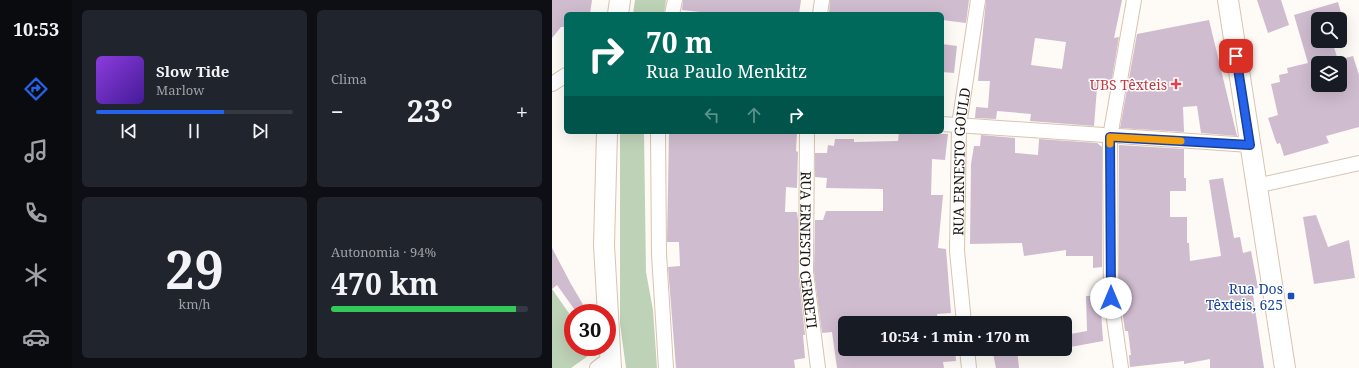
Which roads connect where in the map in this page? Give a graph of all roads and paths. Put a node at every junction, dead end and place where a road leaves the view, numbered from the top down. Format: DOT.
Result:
graph roads {
  1 [pos="620,0"];
  2 [pos="675,0"];
  3 [pos="822,0"];
  4 [pos="978,0"];
  5 [pos="1134,0"];
  6 [pos="1228,0"];
  7 [pos="618,12"];
  8 [pos="672,12"];
  9 [pos="820,12"];
  10 [pos="564,76"];
  11 [pos="552,84"];
  12 [pos="944,124"];
  13 [pos="959,125"];
  14 [pos="607,134"];
  15 [pos="658,134"];
  16 [pos="807,134"];
  17 [pos="1110,137"];
  18 [pos="1250,145"];
  19 [pos="1359,163"];
  20 [pos="1256,186"];
  21 [pos="963,316"];
  22 [pos="968,356"];
  23 [pos="606,365"];
  24 [pos="666,368"];
  25 [pos="818,368"];
  26 [pos="969,368"];
  27 [pos="1121,368"];
  28 [pos="1285,368"];
  1 -- 7 [label="main road"];
  2 -- 8 [label="street"];
  3 -- 9 [label="street"];
  4 -- 13 [label="street, RUA ERNESTO GOULD"];
  5 -- 17 [label="street"];
  6 -- 18 [label="main road"];
  10 -- 11 [label="street"];
  12 -- 13 [label="street"];
  13 -- 17 [label="street"];
  13 -- 21 [label="street, RUA ERNESTO GOULD"];
  14 -- 23 [label="main road"];
  15 -- 24 [label="street"];
  16 -- 25 [label="street, RUA ERNESTO CERRETI"];
  17 -- 18 [label="street"];
  17 -- 27 [label="street"];
  18 -- 20 [label="main road"];
  19 -- 20 [label="street"];
  20 -- 28 [label="main road"];
  22 -- 26 [label="street"];
}
